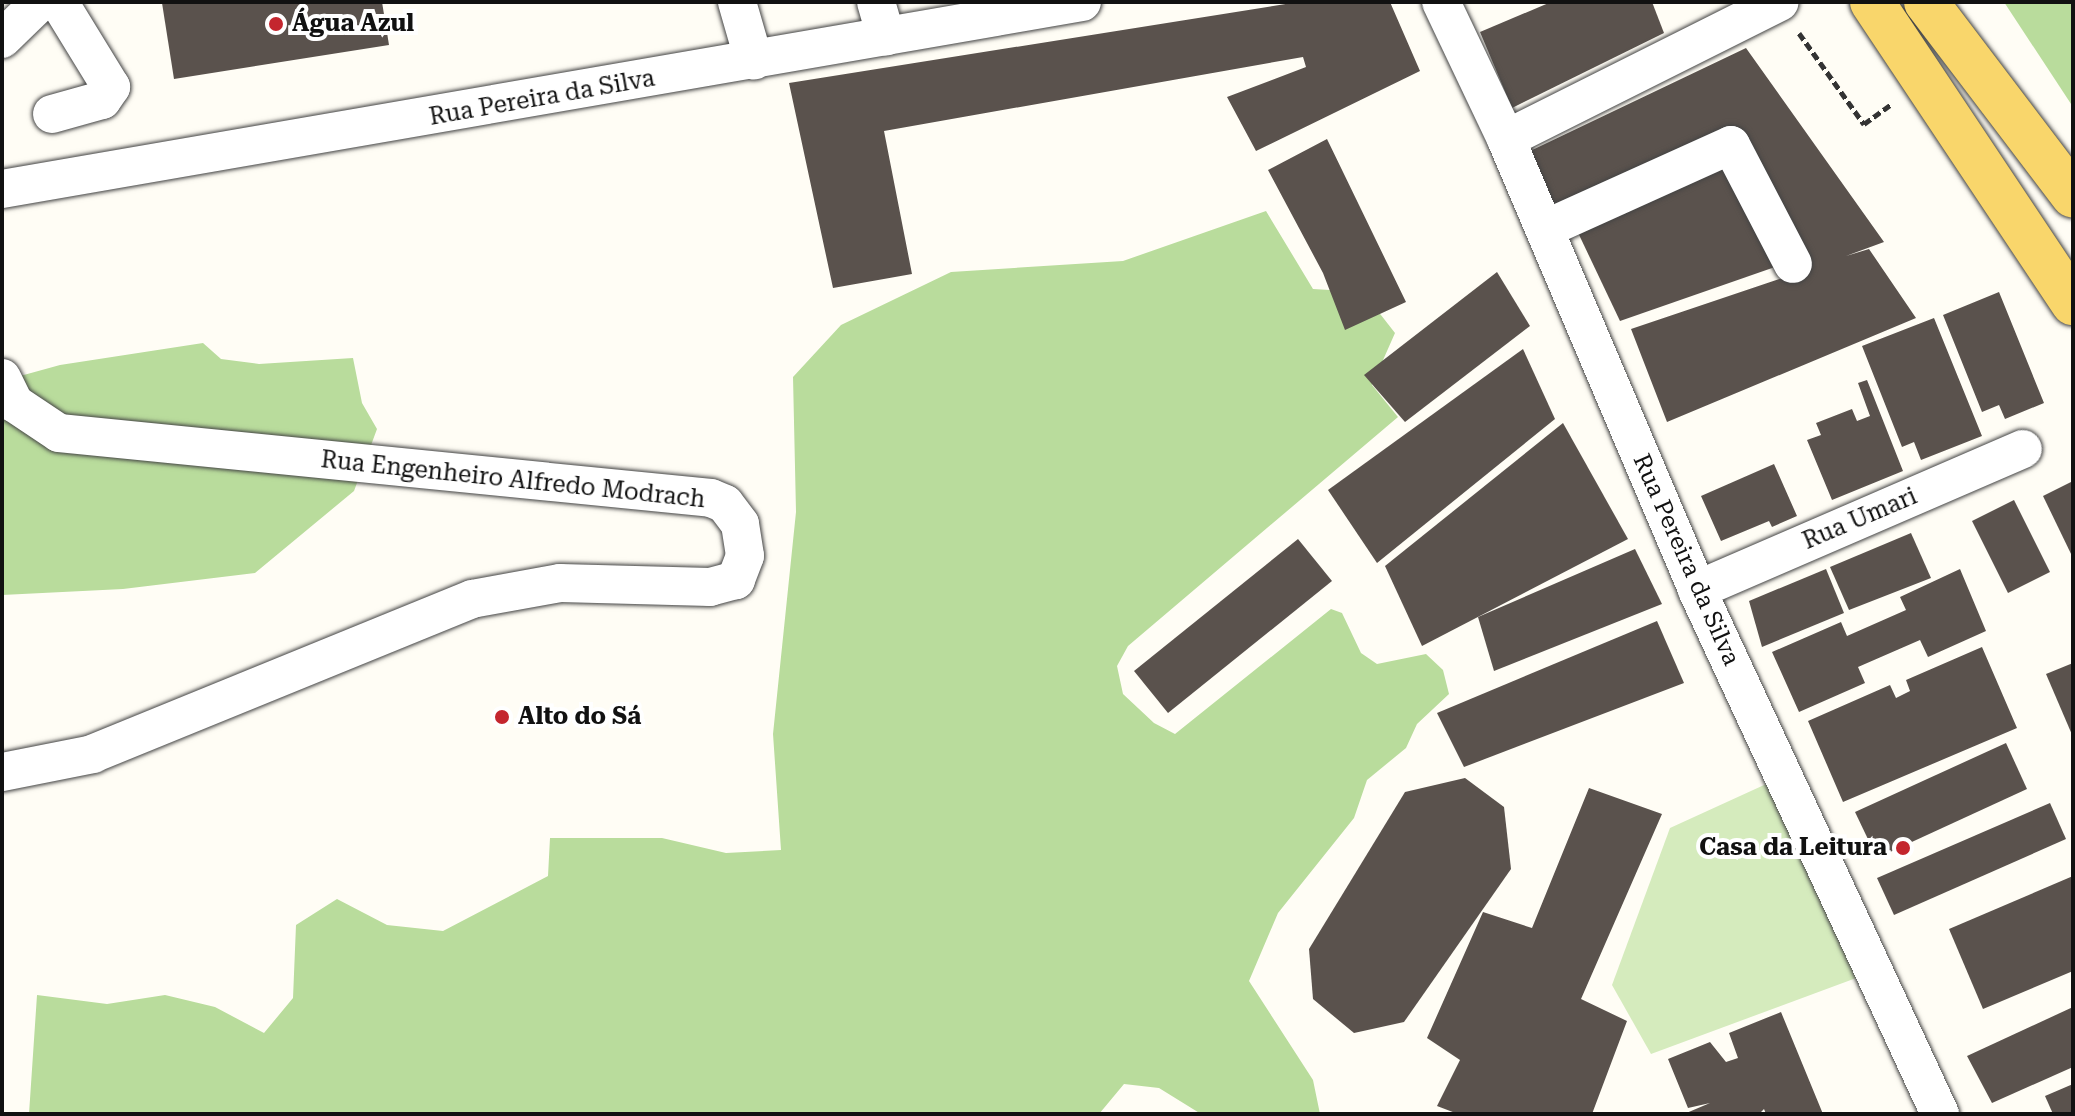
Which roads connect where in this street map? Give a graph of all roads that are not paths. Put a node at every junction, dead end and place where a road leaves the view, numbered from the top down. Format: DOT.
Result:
graph roads {
  1 [pos="40,2"];
  2 [pos="59,2"];
  3 [pos="737,2"];
  4 [pos="1082,2"];
  5 [pos="1441,2"];
  6 [pos="1779,2"];
  7 [pos="1872,2"];
  8 [pos="1926,2"];
  9 [pos="881,20"];
  10 [pos="2,39"];
  11 [pos="754,61"];
  12 [pos="52,114"];
  13 [pos="1506,139"];
  14 [pos="2,189"];
  15 [pos="2073,196"];
  16 [pos="1545,229"];
  17 [pos="1793,264"];
  18 [pos="2073,303"];
  19 [pos="2,378"];
  20 [pos="2023,449"];
  21 [pos="1697,590"];
  22 [pos="2,772"];
  23 [pos="1940,1114"];
  1 -- 10 [label="street"];
  2 -- 12 [label="street"];
  3 -- 11 [label="street"];
  4 -- 9 [label="street, Rua Pereira da Silva"];
  5 -- 13 [label="street, Rua Pereira da Silva"];
  6 -- 13 [label="street"];
  7 -- 18 [label="main road"];
  8 -- 15 [label="main road"];
  9 -- 11 [label="street, Rua Pereira da Silva"];
  11 -- 14 [label="street, Rua Pereira da Silva"];
  13 -- 16 [label="street, Rua Pereira da Silva"];
  16 -- 17 [label="street"];
  16 -- 21 [label="street, Rua Pereira da Silva"];
  19 -- 22 [label="street, Rua Engenheiro Alfredo Modrach"];
  20 -- 21 [label="street, Rua Umari"];
  21 -- 23 [label="street, Rua Pereira da Silva"];
}
